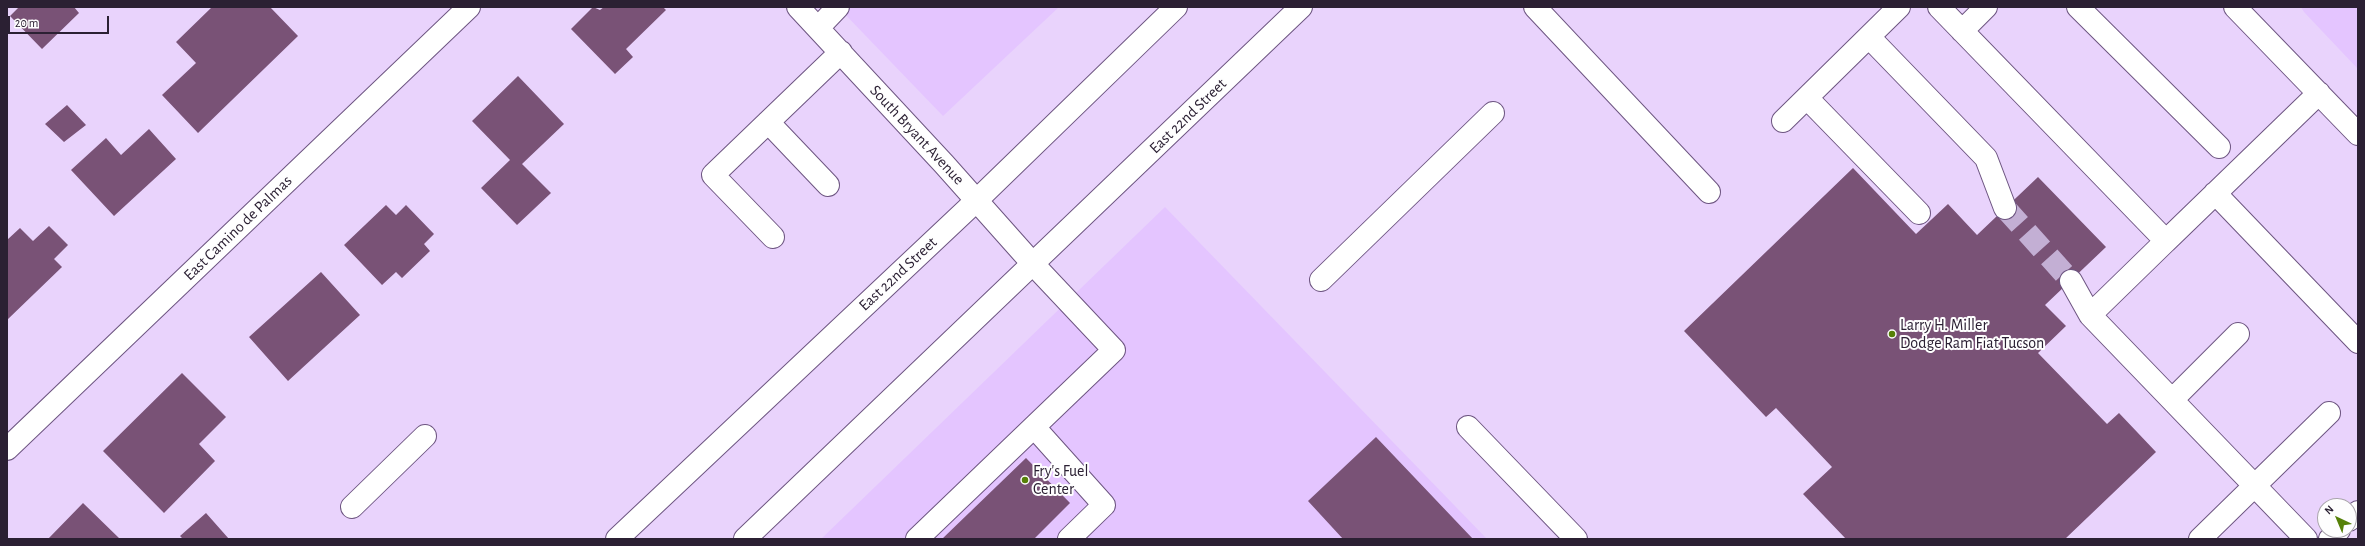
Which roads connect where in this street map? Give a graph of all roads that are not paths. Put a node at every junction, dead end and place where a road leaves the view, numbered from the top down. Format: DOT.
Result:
graph roads {
  1 [pos="469,7"];
  2 [pos="798,7"];
  3 [pos="838,7"];
  4 [pos="1176,7"];
  5 [pos="1301,7"];
  6 [pos="1535,7"];
  7 [pos="1899,7"];
  8 [pos="1940,7"];
  9 [pos="1986,7"];
  10 [pos="2078,7"];
  11 [pos="2235,7"];
  12 [pos="818,28"];
  13 [pos="1962,31"];
  14 [pos="1869,37"];
  15 [pos="841,52"];
  16 [pos="2319,93"];
  17 [pos="1806,98"];
  18 [pos="1493,113"];
  19 [pos="1783,121"];
  20 [pos="768,122"];
  21 [pos="2358,134"];
  22 [pos="2219,147"];
  23 [pos="828,185"];
  24 [pos="1709,192"];
  25 [pos="2215,194"];
  26 [pos="977,200"];
  27 [pos="2005,208"];
  28 [pos="1919,213"];
  29 [pos="773,237"];
  30 [pos="2166,241"];
  31 [pos="1033,264"];
  32 [pos="1321,280"];
  33 [pos="2071,280"];
  34 [pos="2090,315"];
  35 [pos="2238,334"];
  36 [pos="2358,342"];
  37 [pos="2172,400"];
  38 [pos="2329,413"];
  39 [pos="1034,427"];
  40 [pos="1468,427"];
  41 [pos="425,436"];
  42 [pos="7,449"];
  43 [pos="2255,486"];
  44 [pos="352,507"];
  45 [pos="2302,535"];
  46 [pos="617,539"];
  47 [pos="745,539"];
  48 [pos="917,539"];
  49 [pos="1069,539"];
  50 [pos="1576,539"];
  51 [pos="2200,539"];
  1 -- 42 [label="main road, East Camino de Palmas"];
  2 -- 12 [label="main road, South Bryant Avenue"];
  3 -- 12 [label="main road"];
  4 -- 26 [label="main road, East 22nd Street"];
  5 -- 31 [label="main road, East 22nd Street"];
  6 -- 24 [label="main road"];
  7 -- 14 [label="main road"];
  8 -- 13 [label="main road"];
  9 -- 13 [label="main road"];
  10 -- 22 [label="main road"];
  11 -- 16 [label="main road"];
  12 -- 15 [label="main road, South Bryant Avenue"];
  13 -- 30 [label="main road"];
  14 -- 17 [label="main road"];
  14 -- 27 [label="main road"];
  15 -- 20 [label="main road"];
  15 -- 26 [label="main road, South Bryant Avenue"];
  16 -- 21 [label="main road"];
  16 -- 25 [label="main road"];
  17 -- 19 [label="main road"];
  17 -- 28 [label="main road"];
  18 -- 32 [label="main road"];
  20 -- 23 [label="main road"];
  20 -- 29 [label="main road"];
  25 -- 30 [label="main road"];
  25 -- 36 [label="main road"];
  26 -- 31 [label="main road, South Bryant Avenue"];
  26 -- 46 [label="main road, East 22nd Street"];
  30 -- 34 [label="main road"];
  31 -- 39 [label="main road, South Bryant Avenue"];
  31 -- 47 [label="main road, East 22nd Street"];
  33 -- 34 [label="main road"];
  34 -- 37 [label="main road"];
  35 -- 37 [label="main road"];
  37 -- 43 [label="main road"];
  38 -- 43 [label="main road"];
  39 -- 48 [label="main road"];
  39 -- 49 [label="main road"];
  40 -- 50 [label="main road"];
  41 -- 44 [label="main road"];
  43 -- 45 [label="main road"];
  43 -- 51 [label="main road"];
}
